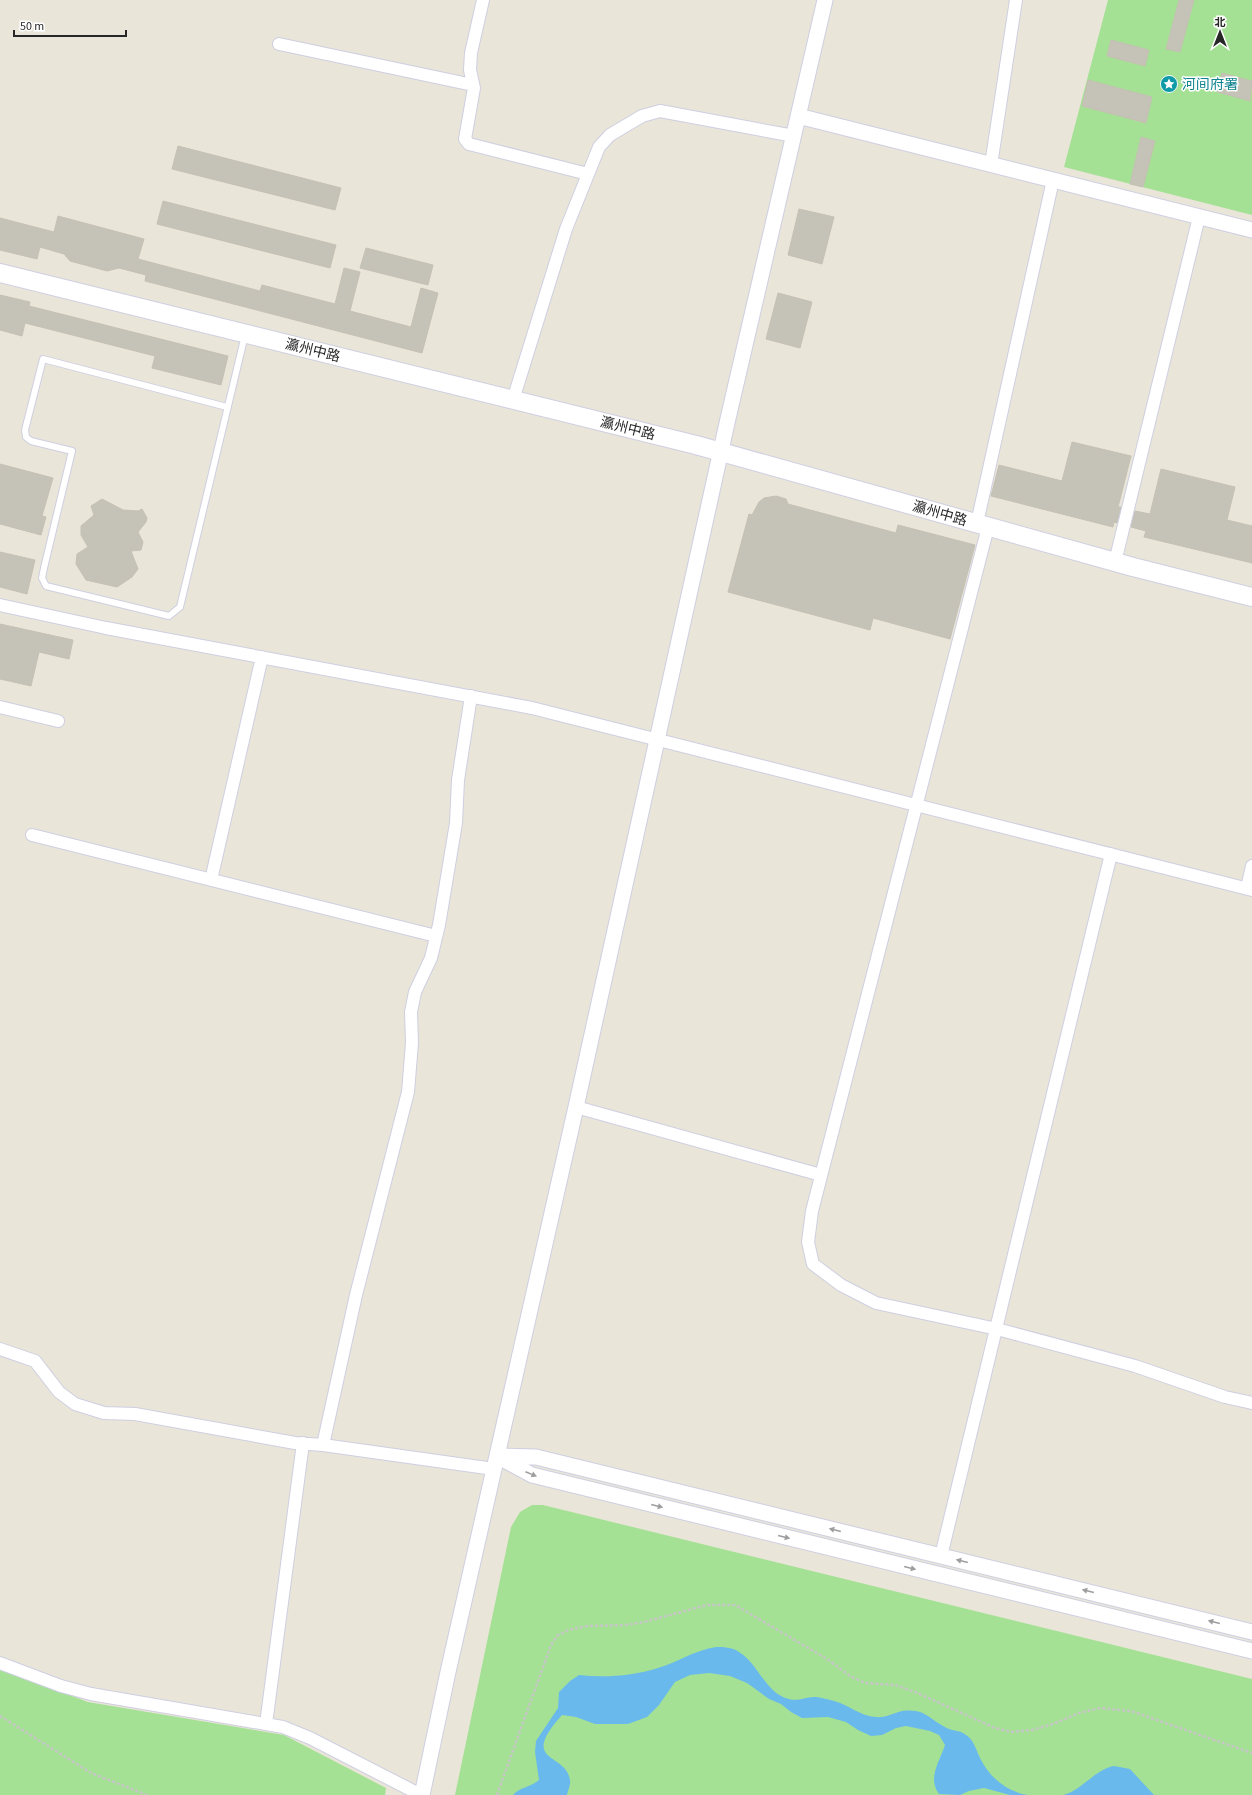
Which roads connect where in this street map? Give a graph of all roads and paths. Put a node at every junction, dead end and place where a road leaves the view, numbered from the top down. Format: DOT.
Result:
graph roads {
  1 [pos="483,0"];
  2 [pos="825,0"];
  3 [pos="1016,0"];
  4 [pos="280,44"];
  5 [pos="473,85"];
  6 [pos="798,116"];
  7 [pos="794,136"];
  8 [pos="991,165"];
  9 [pos="588,174"];
  10 [pos="1053,180"];
  11 [pos="1199,217"];
  12 [pos="1252,230"];
  13 [pos="0,273"];
  14 [pos="245,334"];
  15 [pos="513,400"];
  16 [pos="227,407"];
  17 [pos="721,452"];
  18 [pos="982,525"];
  19 [pos="1115,562"];
  20 [pos="1252,597"];
  21 [pos="0,605"];
  22 [pos="262,657"];
  23 [pos="471,696"];
  24 [pos="0,707"];
  25 [pos="58,720"];
  26 [pos="657,740"];
  27 [pos="916,805"];
  28 [pos="32,836"];
  29 [pos="1111,854"];
  30 [pos="1252,866"];
  31 [pos="211,880"];
  32 [pos="1249,889"];
  33 [pos="436,936"];
  34 [pos="576,1107"];
  35 [pos="821,1175"];
  36 [pos="997,1329"];
  37 [pos="0,1349"];
  38 [pos="1252,1403"];
  39 [pos="303,1443"];
  40 [pos="324,1445"];
  41 [pos="495,1463"];
  42 [pos="942,1556"];
  43 [pos="1252,1632"];
  44 [pos="1252,1651"];
  45 [pos="0,1663"];
  46 [pos="0,1716"];
  47 [pos="266,1724"];
  48 [pos="1252,1753"];
  49 [pos="147,1795"];
  50 [pos="422,1795"];
  51 [pos="498,1795"];
  1 -- 5 [label="street"];
  2 -- 6 [label="street"];
  3 -- 8 [label="street"];
  4 -- 5 [label="street"];
  5 -- 9 [label="street"];
  6 -- 7 [label="street"];
  6 -- 8 [label="street"];
  7 -- 9 [label="street"];
  7 -- 17 [label="street"];
  8 -- 10 [label="street"];
  9 -- 15 [label="street"];
  10 -- 11 [label="street"];
  10 -- 18 [label="street"];
  11 -- 12 [label="street"];
  11 -- 19 [label="street"];
  13 -- 14 [label="main road, 瀛州中路"];
  14 -- 15 [label="main road, 瀛州中路"];
  14 -- 16 [label="lane"];
  15 -- 17 [label="main road, 瀛州中路"];
  16 -- 16 [label="lane"];
  17 -- 18 [label="main road, 瀛州中路"];
  17 -- 26 [label="street"];
  18 -- 19 [label="main road, 瀛州中路"];
  18 -- 27 [label="street"];
  19 -- 20 [label="main road, 瀛州中路"];
  21 -- 22 [label="street"];
  22 -- 23 [label="street"];
  22 -- 31 [label="street"];
  23 -- 26 [label="street"];
  23 -- 33 [label="street"];
  24 -- 25 [label="street"];
  26 -- 27 [label="street"];
  26 -- 34 [label="street"];
  27 -- 29 [label="street"];
  27 -- 35 [label="street"];
  28 -- 31 [label="street"];
  29 -- 32 [label="street"];
  29 -- 36 [label="street"];
  30 -- 32 [label="street"];
  31 -- 33 [label="street"];
  33 -- 40 [label="street"];
  34 -- 35 [label="street"];
  34 -- 41 [label="street"];
  35 -- 36 [label="street"];
  36 -- 38 [label="street"];
  36 -- 42 [label="street"];
  37 -- 39 [label="street"];
  39 -- 40 [label="street"];
  39 -- 47 [label="street"];
  40 -- 41 [label="street"];
  42 -- 41 [label="street, one-way"];
  41 -- 44 [label="street, one-way"];
  41 -- 50 [label="street"];
  43 -- 42 [label="street, one-way"];
  45 -- 47 [label="street"];
  46 -- 49 [label="path"];
  47 -- 50 [label="street"];
  48 -- 51 [label="path"];
}
